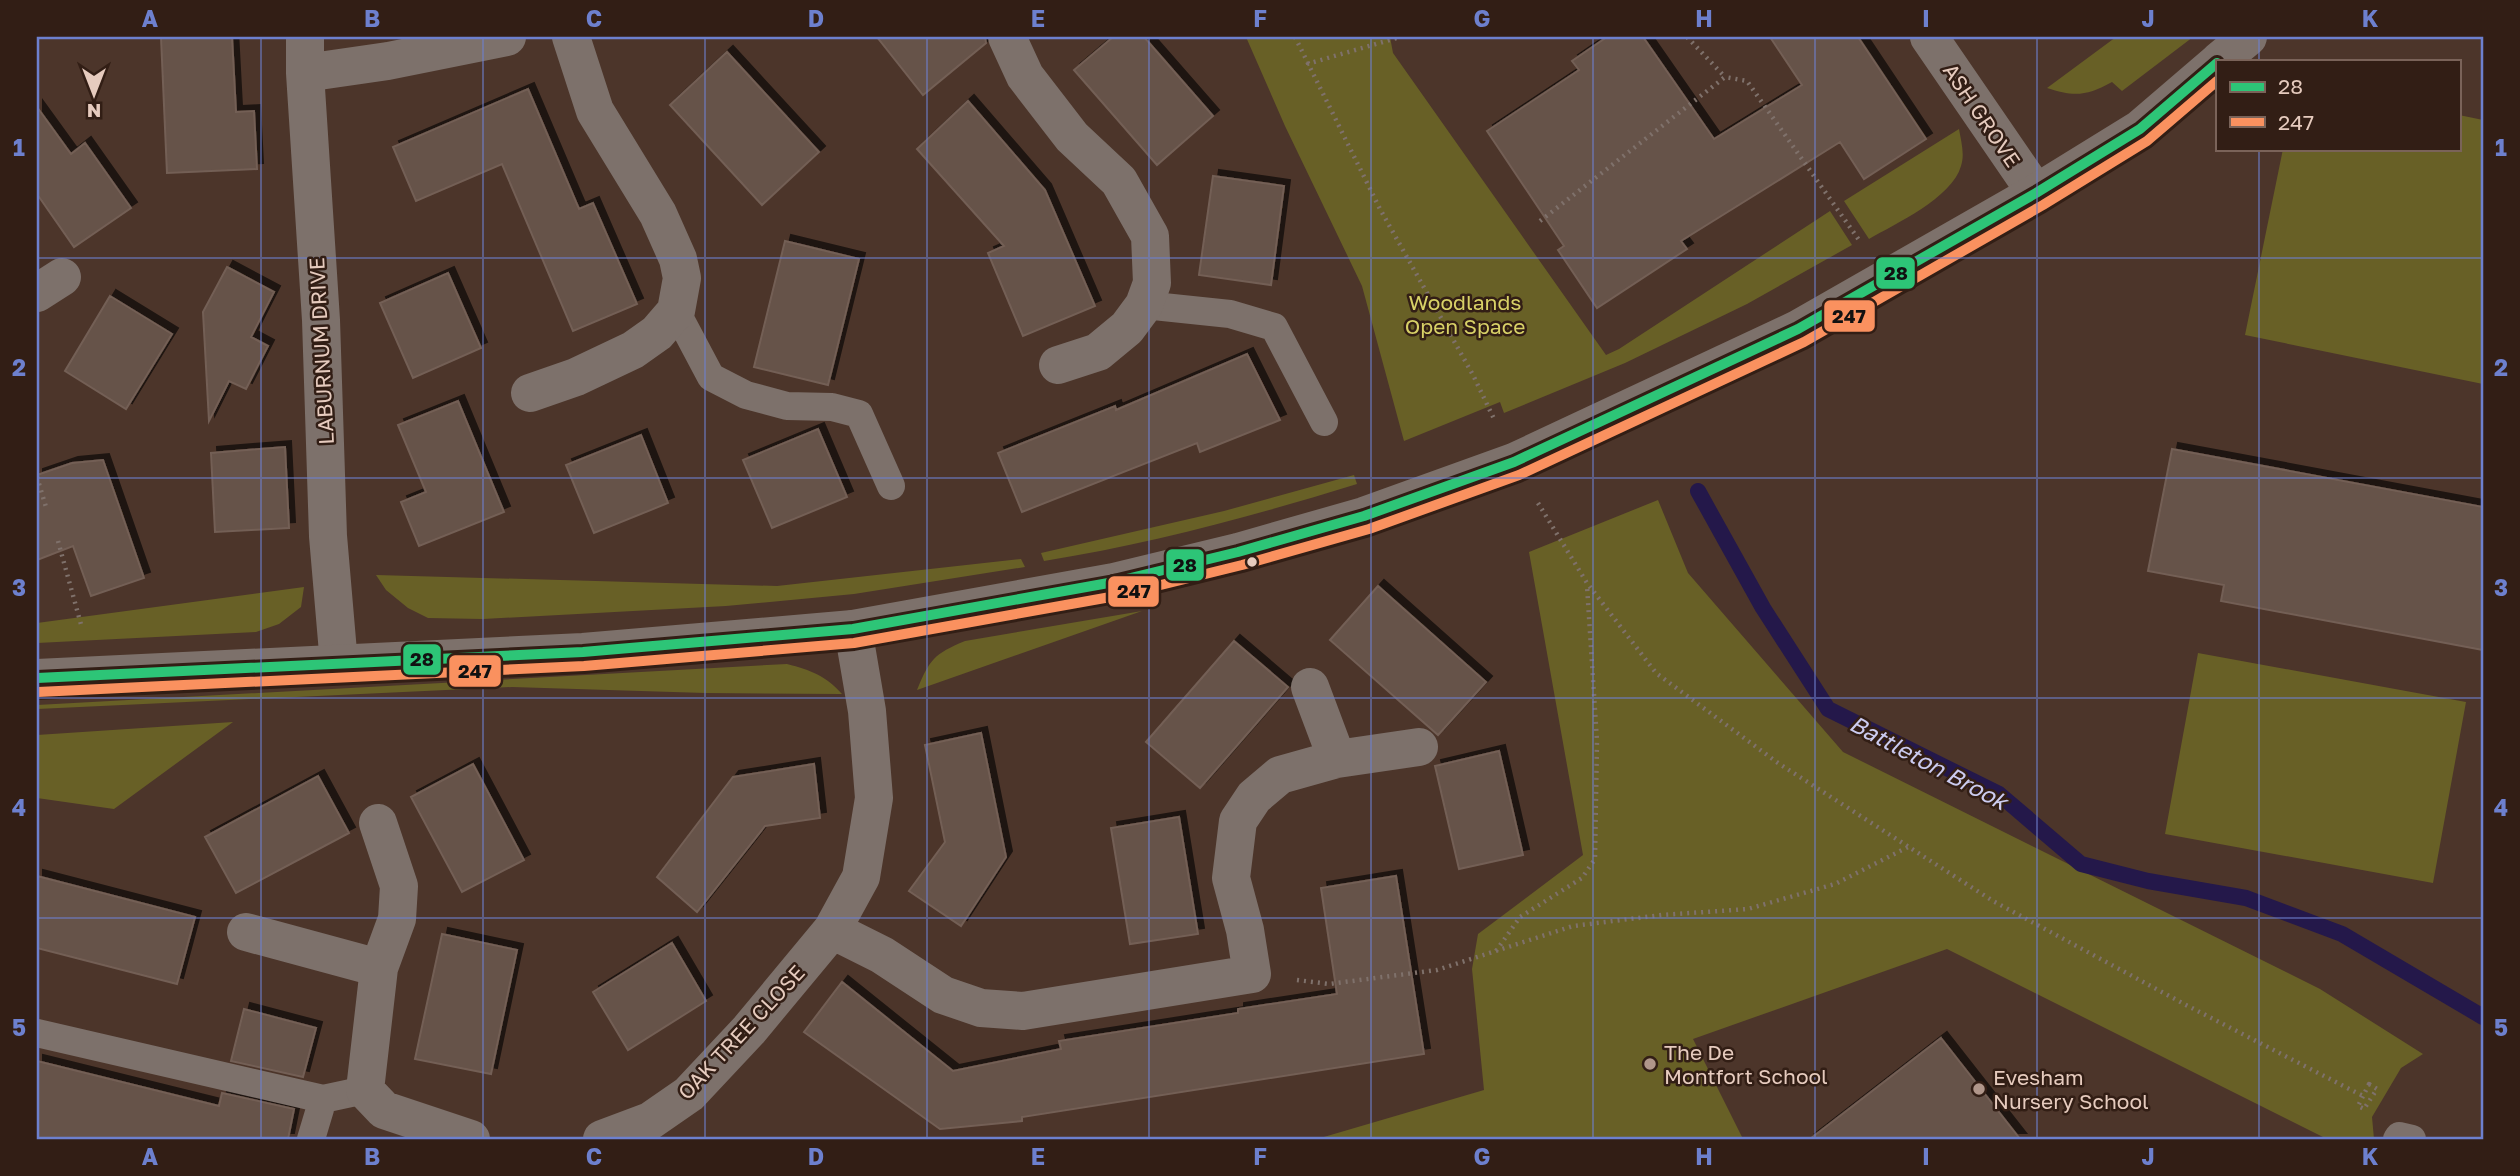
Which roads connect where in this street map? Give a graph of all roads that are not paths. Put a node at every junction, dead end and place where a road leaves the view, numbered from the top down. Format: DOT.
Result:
graph roads {
  1 [pos="507,37"];
  2 [pos="571,37"];
  3 [pos="1007,37"];
  4 [pos="1929,37"];
  5 [pos="2248,37"];
  6 [pos="305,55"];
  7 [pos="2220,60"];
  8 [pos="2216,64"];
  9 [pos="2036,193"];
  10 [pos="1144,305"];
  11 [pos="676,311"];
  12 [pos="1058,365"];
  13 [pos="530,393"];
  14 [pos="1324,422"];
  15 [pos="891,486"];
  16 [pos="853,629"];
  17 [pos="339,664"];
  18 [pos="37,678"];
  19 [pos="1310,687"];
  20 [pos="1419,747"];
  21 [pos="1336,759"];
  22 [pos="378,823"];
  23 [pos="832,930"];
  24 [pos="246,932"];
  25 [pos="379,968"];
  26 [pos="37,1033"];
  27 [pos="365,1090"];
  28 [pos="323,1099"];
  29 [pos="311,1139"];
  30 [pos="471,1139"];
  31 [pos="602,1139"];
  32 [pos="2397,1139"];
  33 [pos="2412,1139"];
  1 -- 6 [label="street"];
  2 -- 11 [label="street"];
  3 -- 10 [label="street"];
  4 -- 9 [label="street, ASH GROVE"];
  5 -- 7 [label="street"];
  6 -- 17 [label="street, LABURNUM DRIVE"];
  8 -- 9 [label="street"];
  9 -- 16 [label="street"];
  10 -- 12 [label="street"];
  10 -- 14 [label="lane"];
  11 -- 13 [label="street"];
  11 -- 15 [label="lane"];
  16 -- 17 [label="street"];
  16 -- 23 [label="street, OAK TREE CLOSE"];
  17 -- 18 [label="street"];
  19 -- 21 [label="street"];
  20 -- 21 [label="street"];
  21 -- 23 [label="street"];
  22 -- 25 [label="street"];
  23 -- 31 [label="street, OAK TREE CLOSE"];
  24 -- 25 [label="street"];
  25 -- 27 [label="street"];
  26 -- 28 [label="lane"];
  27 -- 28 [label="lane"];
  27 -- 30 [label="street"];
  28 -- 29 [label="lane"];
  32 -- 33 [label="lane"];
}
